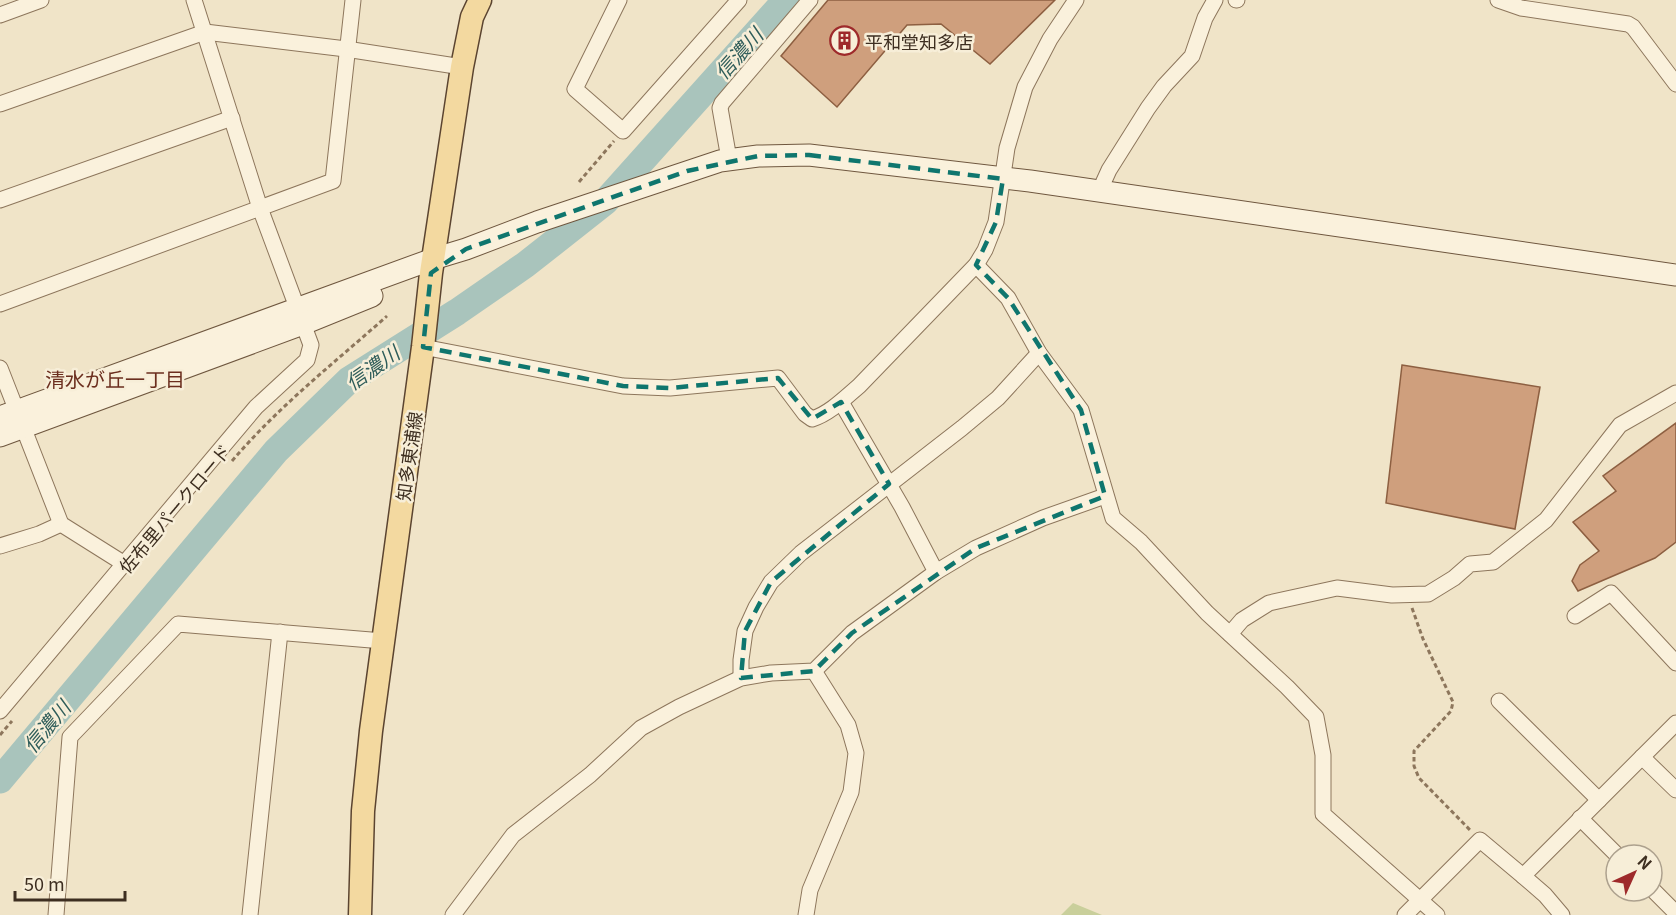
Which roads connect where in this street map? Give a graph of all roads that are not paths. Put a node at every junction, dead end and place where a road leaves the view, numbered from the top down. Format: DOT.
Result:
graph roads {
  1 [pos="41,0"];
  2 [pos="194,0"];
  3 [pos="353,0"];
  4 [pos="619,0"];
  5 [pos="739,0"];
  6 [pos="810,0"];
  7 [pos="1076,0"];
  8 [pos="1215,0"];
  9 [pos="1498,0"];
  10 [pos="474,6"];
  11 [pos="0,15"];
  12 [pos="205,32"];
  13 [pos="346,49"];
  14 [pos="462,68"];
  15 [pos="1676,84"];
  16 [pos="0,104"];
  17 [pos="232,118"];
  18 [pos="729,159"];
  19 [pos="1003,179"];
  20 [pos="1099,192"];
  21 [pos="0,200"];
  22 [pos="260,208"];
  23 [pos="976,265"];
  24 [pos="432,266"];
  25 [pos="1676,275"];
  26 [pos="0,304"];
  27 [pos="300,316"];
  28 [pos="423,347"];
  29 [pos="1039,353"];
  30 [pos="0,368"];
  31 [pos="1676,393"];
  32 [pos="841,402"];
  33 [pos="13,418"];
  34 [pos="0,435"];
  35 [pos="889,484"];
  36 [pos="1105,496"];
  37 [pos="61,524"];
  38 [pos="0,546"];
  39 [pos="123,563"];
  40 [pos="936,572"];
  41 [pos="1575,616"];
  42 [pos="280,632"];
  43 [pos="1230,634"];
  44 [pos="383,641"];
  45 [pos="1676,663"];
  46 [pos="814,671"];
  47 [pos="741,678"];
  48 [pos="1499,701"];
  49 [pos="0,711"];
  50 [pos="1676,723"];
  51 [pos="1642,757"];
  52 [pos="1676,790"];
  53 [pos="1599,800"];
  54 [pos="1580,818"];
  55 [pos="1605,843"];
  56 [pos="1523,876"];
  57 [pos="1421,899"];
  58 [pos="1664,900"];
  59 [pos="1676,912"];
  60 [pos="56,915"];
  61 [pos="250,915"];
  62 [pos="360,915"];
  63 [pos="453,915"];
  64 [pos="806,915"];
  65 [pos="1405,915"];
  66 [pos="1437,915"];
  67 [pos="1562,915"];
  68 [pos="1670,915"];
  1 -- 11 [label="street"];
  2 -- 12 [label="street"];
  3 -- 13 [label="street"];
  4 -- 5 [label="street"];
  6 -- 18 [label="street"];
  7 -- 19 [label="street"];
  8 -- 20 [label="street"];
  9 -- 15 [label="street"];
  10 -- 14 [label="main road, 知多東浦線"];
  12 -- 13 [label="street"];
  12 -- 16 [label="street"];
  12 -- 17 [label="street"];
  13 -- 14 [label="street"];
  13 -- 22 [label="street"];
  14 -- 24 [label="main road, 知多東浦線"];
  17 -- 21 [label="street"];
  17 -- 22 [label="street"];
  18 -- 19 [label="street"];
  18 -- 24 [label="street"];
  19 -- 20 [label="street"];
  19 -- 23 [label="street"];
  20 -- 25 [label="street"];
  22 -- 26 [label="street"];
  22 -- 27 [label="street"];
  23 -- 29 [label="street"];
  23 -- 32 [label="street"];
  24 -- 27 [label="street"];
  24 -- 28 [label="main road, 知多東浦線"];
  27 -- 33 [label="street"];
  27 -- 39 [label="street"];
  28 -- 32 [label="street"];
  28 -- 44 [label="main road, 知多東浦線"];
  29 -- 35 [label="street"];
  29 -- 36 [label="street"];
  30 -- 33 [label="street"];
  31 -- 43 [label="street"];
  32 -- 35 [label="street"];
  33 -- 34 [label="street"];
  33 -- 37 [label="street"];
  35 -- 40 [label="street"];
  35 -- 47 [label="street"];
  36 -- 40 [label="street"];
  36 -- 43 [label="street"];
  37 -- 38 [label="street"];
  37 -- 39 [label="street"];
  39 -- 49 [label="street"];
  40 -- 46 [label="street"];
  41 -- 45 [label="street"];
  42 -- 44 [label="street"];
  42 -- 60 [label="street"];
  42 -- 61 [label="street"];
  43 -- 57 [label="street"];
  44 -- 62 [label="main road, 知多東浦線"];
  46 -- 47 [label="street"];
  46 -- 64 [label="street"];
  47 -- 63 [label="street"];
  48 -- 53 [label="street"];
  50 -- 51 [label="street"];
  51 -- 52 [label="street"];
  51 -- 53 [label="street"];
  53 -- 54 [label="street"];
  54 -- 55 [label="street"];
  54 -- 56 [label="street"];
  56 -- 57 [label="street"];
  56 -- 67 [label="street"];
  57 -- 65 [label="street"];
  57 -- 66 [label="street"];
  58 -- 59 [label="street"];
  59 -- 68 [label="street"];
}
